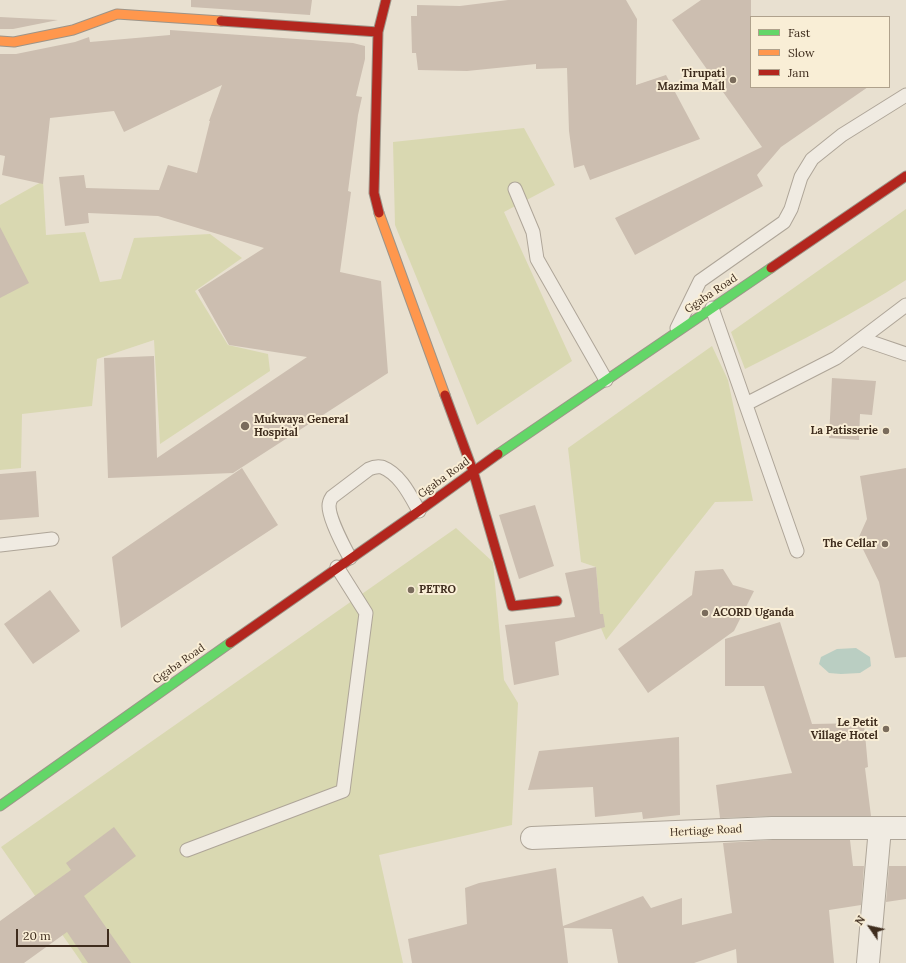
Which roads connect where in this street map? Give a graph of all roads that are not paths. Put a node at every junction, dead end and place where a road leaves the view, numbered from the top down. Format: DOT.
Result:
graph roads {
  1 [pos="386,0"];
  2 [pos="378,32"];
  3 [pos="0,41"];
  4 [pos="906,95"];
  5 [pos="906,176"];
  6 [pos="515,189"];
  7 [pos="906,304"];
  8 [pos="712,308"];
  9 [pos="676,332"];
  10 [pos="862,339"];
  11 [pos="906,354"];
  12 [pos="606,380"];
  13 [pos="746,404"];
  14 [pos="473,471"];
  15 [pos="419,511"];
  16 [pos="52,539"];
  17 [pos="0,545"];
  18 [pos="797,550"];
  19 [pos="350,558"];
  20 [pos="336,567"];
  21 [pos="557,600"];
  22 [pos="2,800"];
  23 [pos="880,828"];
  24 [pos="906,828"];
  25 [pos="532,838"];
  26 [pos="187,850"];
  27 [pos="868,963"];
  1 -- 2 [label="main road"];
  2 -- 3 [label="main road"];
  2 -- 14 [label="main road"];
  4 -- 9 [label="lane"];
  5 -- 8 [label="main road, Ggaba Road"];
  6 -- 12 [label="lane"];
  7 -- 10 [label="lane"];
  8 -- 9 [label="main road, Ggaba Road"];
  8 -- 13 [label="lane"];
  9 -- 12 [label="main road, Ggaba Road"];
  10 -- 11 [label="lane"];
  10 -- 13 [label="lane"];
  12 -- 14 [label="main road, Ggaba Road"];
  13 -- 18 [label="lane"];
  14 -- 15 [label="main road, Ggaba Road"];
  14 -- 21 [label="main road"];
  15 -- 19 [label="main road, Ggaba Road"];
  15 -- 19 [label="lane"];
  16 -- 17 [label="lane"];
  19 -- 20 [label="main road, Ggaba Road"];
  20 -- 22 [label="main road, Ggaba Road"];
  20 -- 26 [label="lane"];
  23 -- 24 [label="street, Hertiage Road"];
  23 -- 25 [label="street, Hertiage Road"];
  23 -- 27 [label="street"];
}
